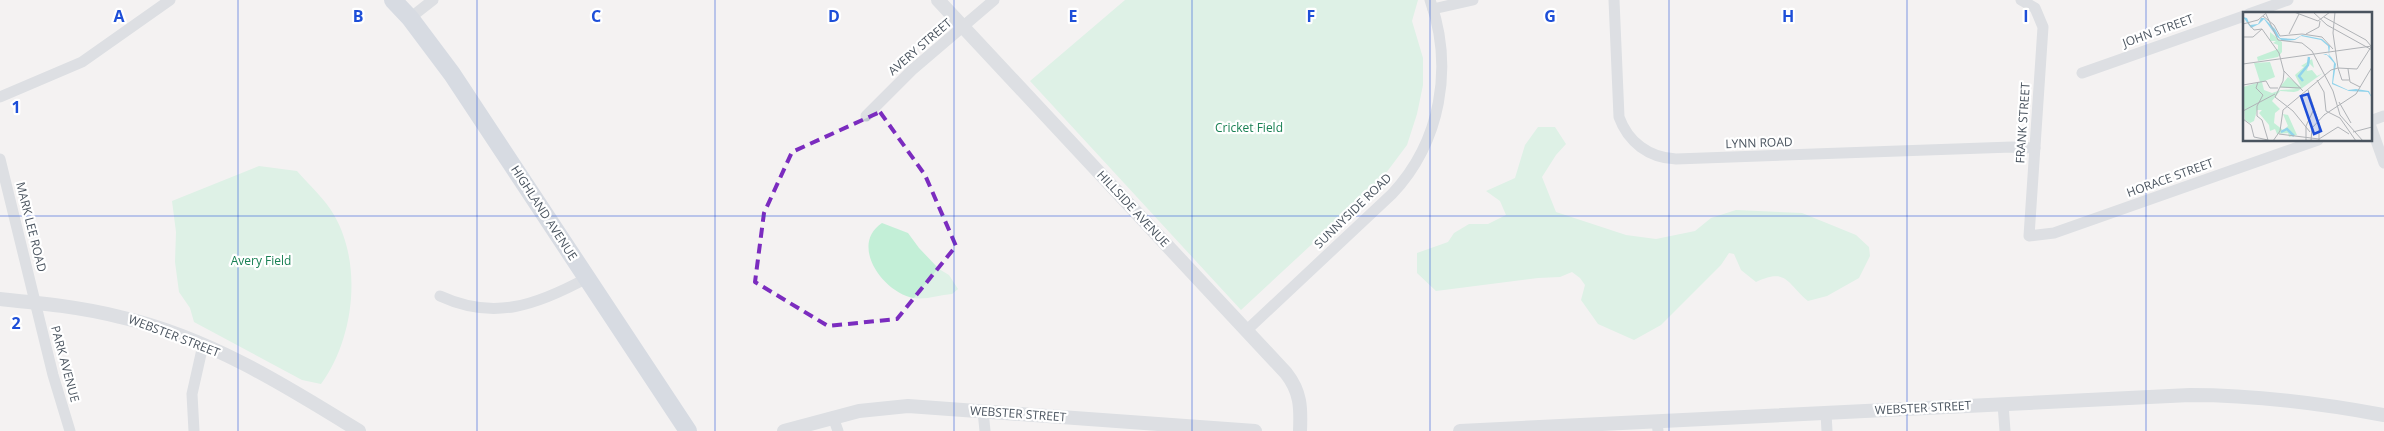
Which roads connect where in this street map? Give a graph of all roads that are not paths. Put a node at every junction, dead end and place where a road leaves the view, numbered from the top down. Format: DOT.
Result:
graph roads {
  1 [pos="170,0"];
  2 [pos="393,0"];
  3 [pos="433,0"];
  4 [pos="938,0"];
  5 [pos="994,0"];
  6 [pos="1473,0"];
  7 [pos="1614,0"];
  8 [pos="2021,0"];
  9 [pos="2288,0"];
  10 [pos="1432,4"];
  11 [pos="2255,12"];
  12 [pos="2243,16"];
  13 [pos="410,18"];
  14 [pos="963,28"];
  15 [pos="2082,73"];
  16 [pos="0,97"];
  17 [pos="866,116"];
  18 [pos="2384,116"];
  19 [pos="2372,122"];
  20 [pos="2372,129"];
  21 [pos="2315,141"];
  22 [pos="2035,148"];
  23 [pos="0,159"];
  24 [pos="2384,163"];
  25 [pos="2029,236"];
  26 [pos="587,278"];
  27 [pos="440,296"];
  28 [pos="0,299"];
  29 [pos="36,303"];
  30 [pos="1246,330"];
  31 [pos="203,345"];
  32 [pos="2003,404"];
  33 [pos="983,411"];
  34 [pos="1826,413"];
  35 [pos="2384,415"];
  36 [pos="834,417"];
  37 [pos="1658,426"];
  38 [pos="70,431"];
  39 [pos="194,431"];
  40 [pos="359,431"];
  41 [pos="688,431"];
  42 [pos="784,431"];
  43 [pos="838,431"];
  44 [pos="985,431"];
  45 [pos="1255,431"];
  46 [pos="1300,431"];
  47 [pos="1460,431"];
  48 [pos="1827,431"];
  49 [pos="2005,431"];
  1 -- 16 [label="street"];
  2 -- 13 [label="main road, HIGHLAND AVENUE"];
  3 -- 13 [label="street"];
  4 -- 14 [label="street, HILLSIDE AVENUE"];
  5 -- 14 [label="street, AVERY STREET"];
  6 -- 10 [label="street"];
  7 -- 22 [label="street, LYNN ROAD"];
  8 -- 22 [label="street, FRANK STREET"];
  9 -- 11 [label="street"];
  10 -- 30 [label="street, SUNNYSIDE ROAD"];
  12 -- 15 [label="street, JOHN STREET"];
  13 -- 26 [label="main road, HIGHLAND AVENUE"];
  14 -- 17 [label="street, AVERY STREET"];
  14 -- 30 [label="street, HILLSIDE AVENUE"];
  18 -- 19 [label="street"];
  20 -- 24 [label="street"];
  21 -- 25 [label="street, HORACE STREET"];
  22 -- 25 [label="street, FRANK STREET"];
  23 -- 29 [label="street, MARK LEE ROAD"];
  26 -- 27 [label="street"];
  26 -- 41 [label="main road, HIGHLAND AVENUE"];
  28 -- 29 [label="street, WEBSTER STREET"];
  29 -- 31 [label="street, WEBSTER STREET"];
  29 -- 38 [label="street, PARK AVENUE"];
  30 -- 46 [label="street, HILLSIDE AVENUE"];
  31 -- 39 [label="street"];
  31 -- 40 [label="street, WEBSTER STREET"];
  32 -- 34 [label="street, WEBSTER STREET"];
  32 -- 35 [label="street, WEBSTER STREET"];
  32 -- 49 [label="street"];
  33 -- 36 [label="street, WEBSTER STREET"];
  33 -- 44 [label="street"];
  33 -- 45 [label="street, WEBSTER STREET"];
  34 -- 37 [label="street, WEBSTER STREET"];
  34 -- 48 [label="street"];
  36 -- 42 [label="street, WEBSTER STREET"];
  36 -- 43 [label="street"];
  37 -- 47 [label="street, WEBSTER STREET"];
}
